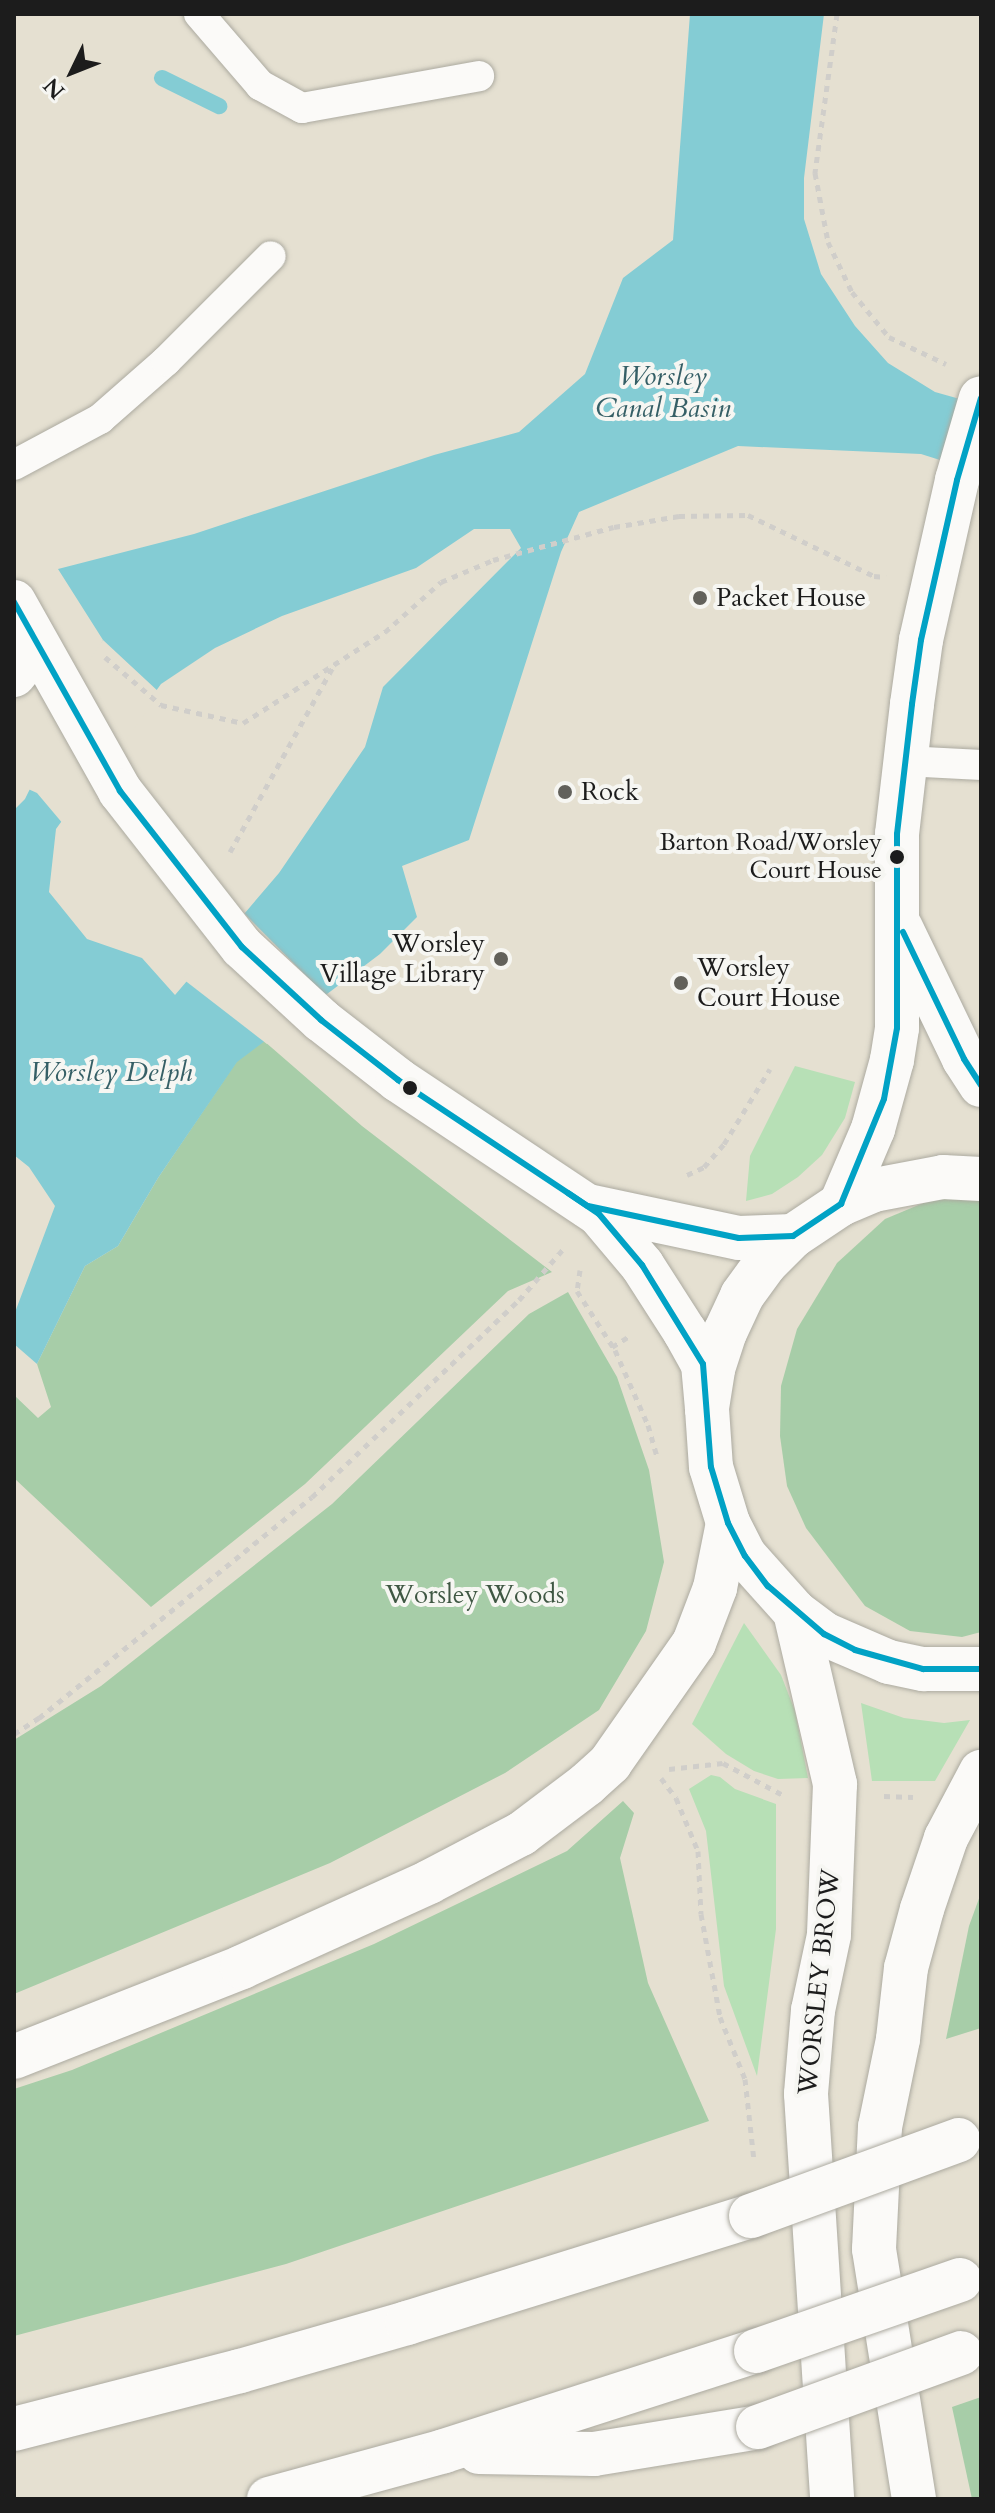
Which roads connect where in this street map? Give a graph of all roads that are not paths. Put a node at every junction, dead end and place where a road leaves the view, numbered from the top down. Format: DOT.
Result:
graph roads {
  1 [pos="199,14"];
  2 [pos="479,76"];
  3 [pos="271,256"];
  4 [pos="968,382"];
  5 [pos="14,465"];
  6 [pos="14,602"];
  7 [pos="26,661"];
  8 [pos="905,761"];
  9 [pos="981,765"];
  10 [pos="897,919"];
  11 [pos="981,1085"];
  12 [pos="981,1179"];
  13 [pos="841,1204"];
  14 [pos="588,1206"];
  15 [pos="793,1236"];
  16 [pos="707,1409"];
  17 [pos="728,1523"];
  18 [pos="795,1612"];
  19 [pos="981,1669"];
  20 [pos="981,1772"];
  21 [pos="14,2057"];
  22 [pos="970,2136"];
  23 [pos="971,2276"];
  24 [pos="971,2349"];
  25 [pos="14,2429"];
  26 [pos="444,2451"];
  27 [pos="269,2499"];
  28 [pos="832,2499"];
  29 [pos="914,2499"];
  1 -- 2 [label="lane"];
  3 -- 5 [label="lane"];
  4 -- 8 [label="main road"];
  6 -- 7 [label="main road"];
  7 -- 14 [label="main road"];
  8 -- 9 [label="lane"];
  8 -- 10 [label="main road"];
  10 -- 11 [label="main road"];
  10 -- 13 [label="main road"];
  12 -- 13 [label="main road"];
  13 -- 15 [label="main road"];
  14 -- 15 [label="main road"];
  14 -- 16 [label="main road"];
  15 -- 16 [label="main road"];
  16 -- 17 [label="main road"];
  17 -- 18 [label="main road"];
  17 -- 21 [label="main road"];
  18 -- 19 [label="main road"];
  18 -- 28 [label="main road, WORSLEY BROW"];
  20 -- 29 [label="main road"];
  22 -- 25 [label="main road, bridge"];
  23 -- 26 [label="main road, bridge"];
  24 -- 26 [label="main road, bridge"];
  26 -- 27 [label="main road"];
}
